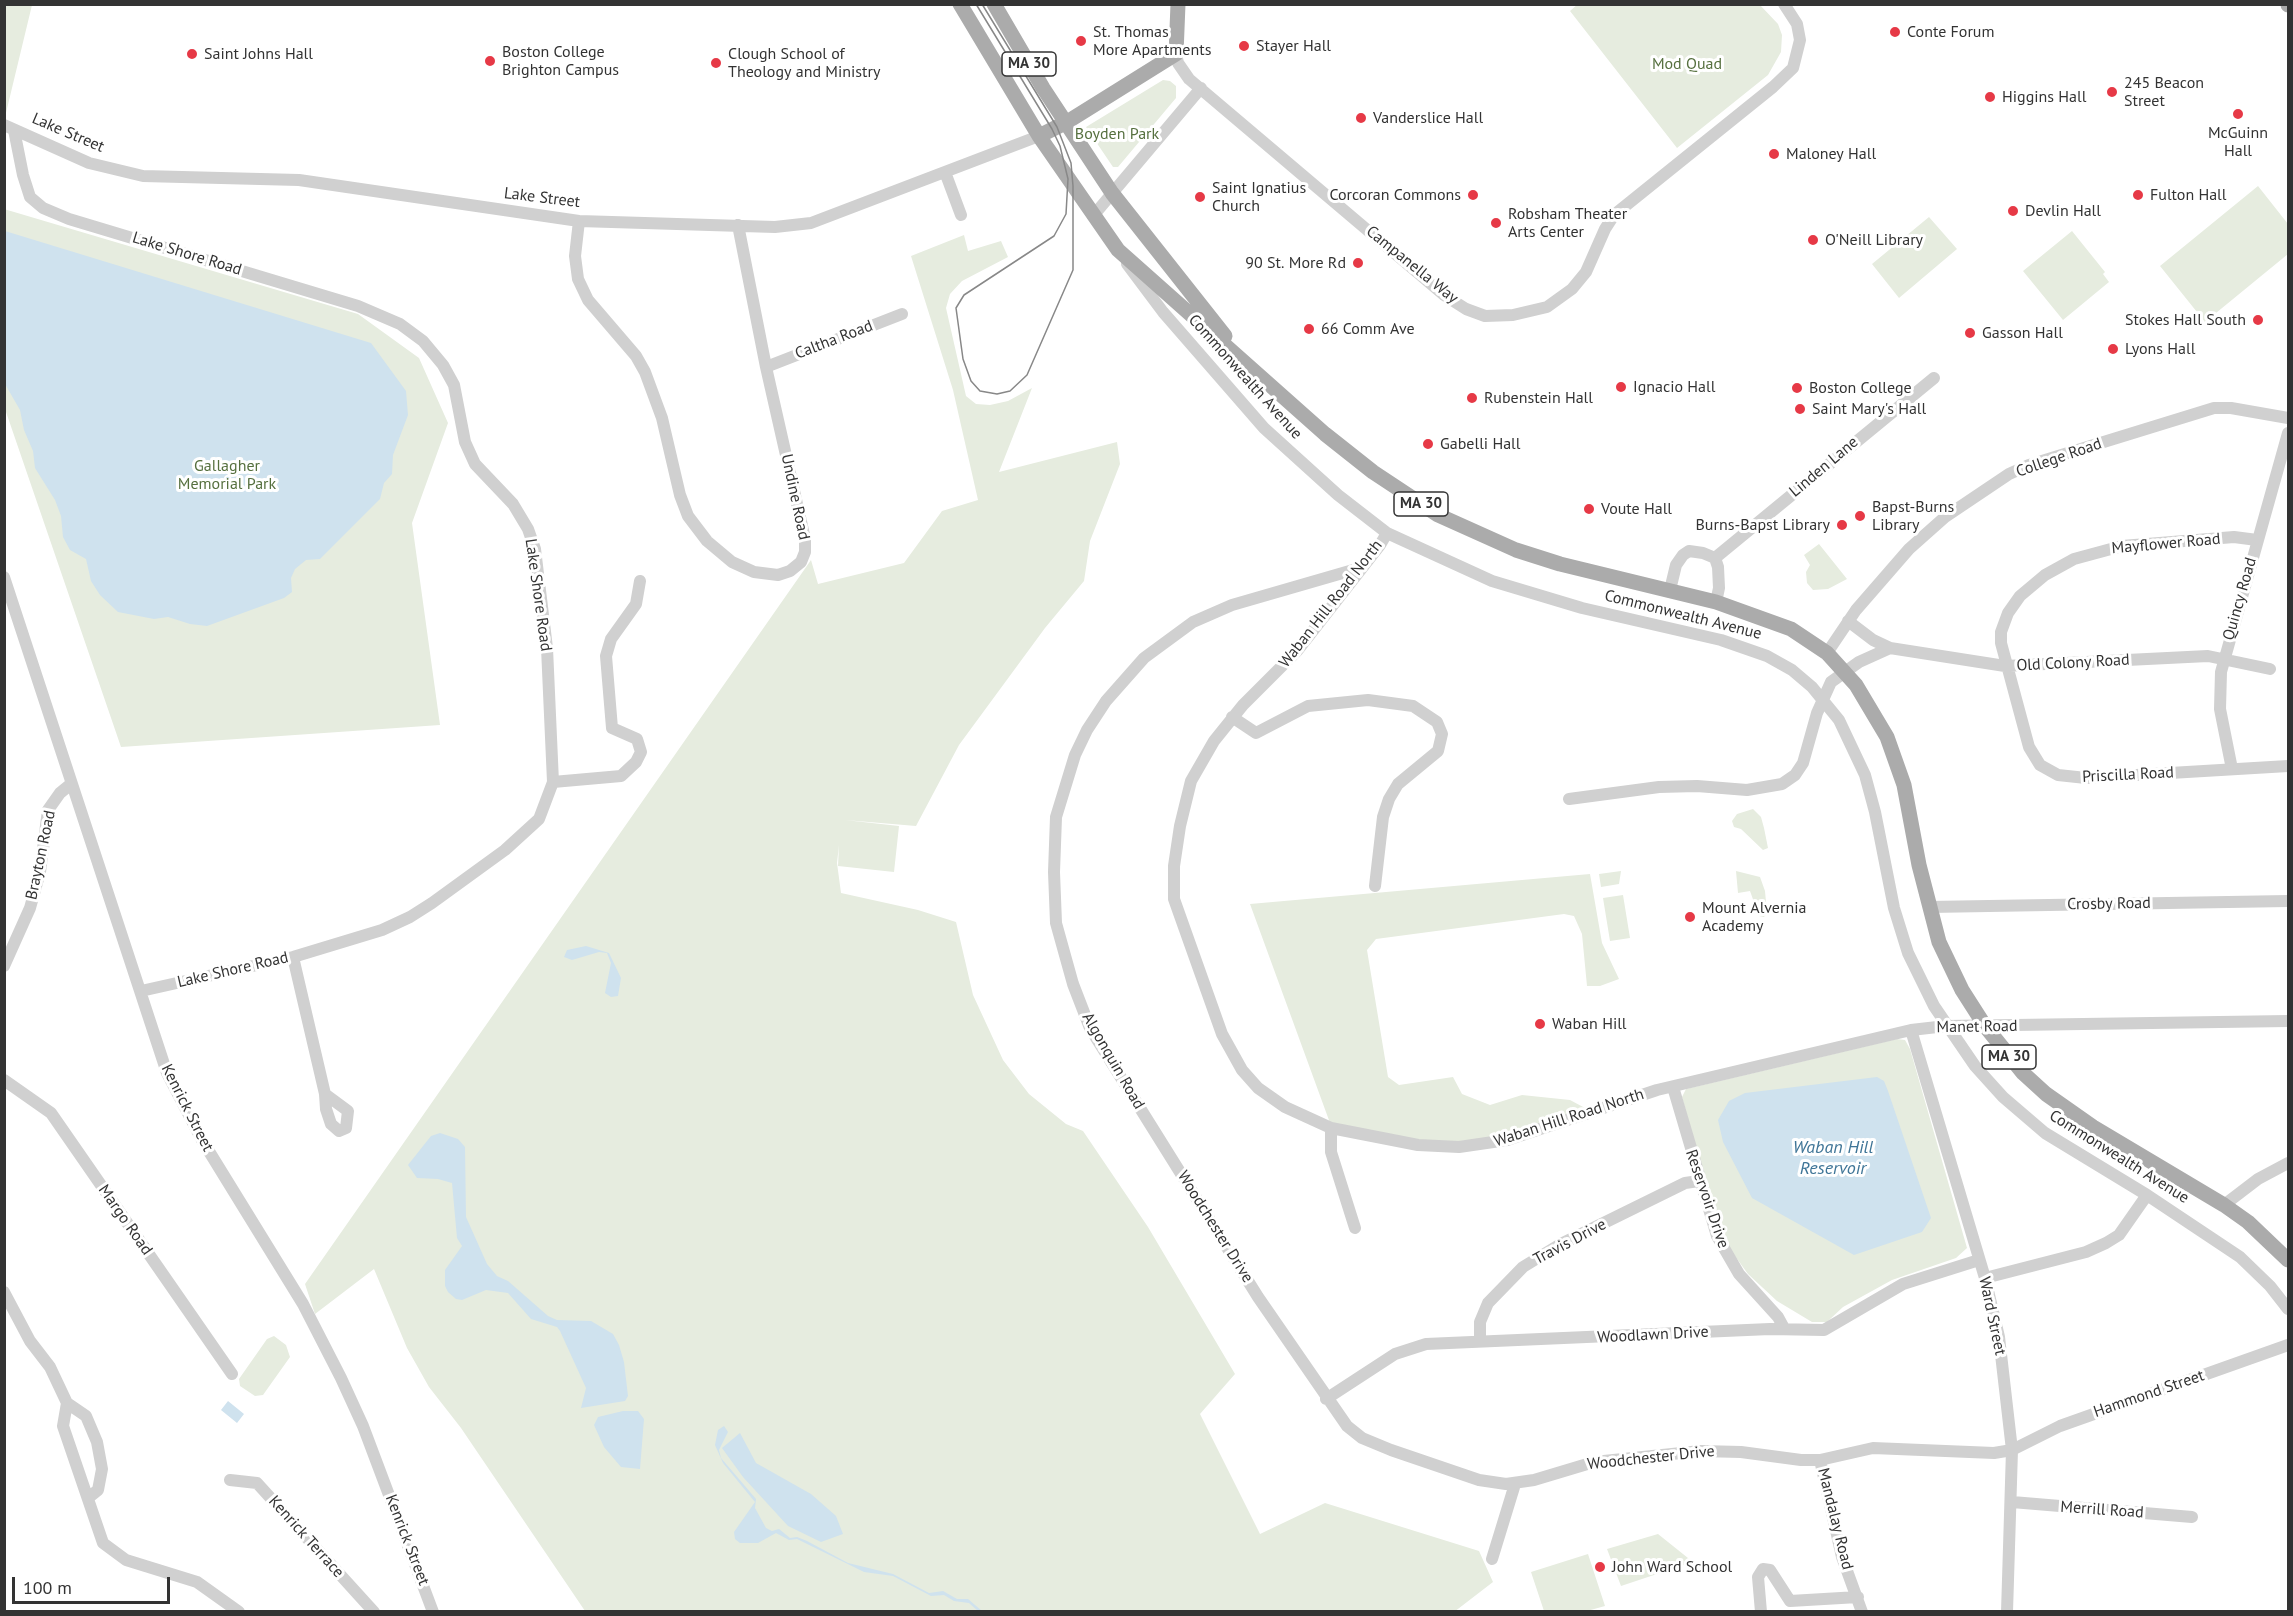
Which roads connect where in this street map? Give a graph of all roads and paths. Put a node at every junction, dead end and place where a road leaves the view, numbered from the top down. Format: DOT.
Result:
graph roads {
  1 [pos="960,4"];
  2 [pos="994,4"];
  3 [pos="1178,4"];
  4 [pos="1784,4"];
  5 [pos="1176,54"];
  6 [pos="1201,88"];
  7 [pos="1067,122"];
  8 [pos="9,128"];
  9 [pos="1039,136"];
  10 [pos="945,172"];
  11 [pos="1112,193"];
  12 [pos="961,215"];
  13 [pos="1093,216"];
  14 [pos="579,221"];
  15 [pos="738,225"];
  16 [pos="1111,241"];
  17 [pos="902,314"];
  18 [pos="1249,364"];
  19 [pos="766,367"];
  20 [pos="1934,378"];
  21 [pos="2289,417"];
  22 [pos="2289,433"];
  23 [pos="1387,533"];
  24 [pos="2257,540"];
  25 [pos="1715,558"];
  26 [pos="1360,568"];
  27 [pos="4,577"];
  28 [pos="640,580"];
  29 [pos="1670,590"];
  30 [pos="1716,602"];
  31 [pos="1848,621"];
  32 [pos="1890,648"];
  33 [pos="1827,653"];
  34 [pos="2224,658"];
  35 [pos="2005,666"];
  36 [pos="2270,669"];
  37 [pos="1844,671"];
  38 [pos="1822,697"];
  39 [pos="1233,717"];
  40 [pos="2289,766"];
  41 [pos="2232,769"];
  42 [pos="553,782"];
  43 [pos="71,784"];
  44 [pos="1569,799"];
  45 [pos="1375,886"];
  46 [pos="2289,901"];
  47 [pos="1929,907"];
  48 [pos="293,957"];
  49 [pos="4,966"];
  50 [pos="141,991"];
  51 [pos="2289,1021"];
  52 [pos="1946,1026"];
  53 [pos="1984,1026"];
  54 [pos="1911,1030"];
  55 [pos="4,1080"];
  56 [pos="1672,1087"];
  57 [pos="325,1094"];
  58 [pos="1330,1128"];
  59 [pos="1165,1148"];
  60 [pos="2289,1163"];
  61 [pos="1699,1181"];
  62 [pos="2147,1195"];
  63 [pos="2224,1205"];
  64 [pos="1355,1228"];
  65 [pos="1979,1260"];
  66 [pos="2289,1260"];
  67 [pos="1985,1278"];
  68 [pos="4,1292"];
  69 [pos="2289,1309"];
  70 [pos="1784,1328"];
  71 [pos="1480,1341"];
  72 [pos="2289,1346"];
  73 [pos="232,1374"];
  74 [pos="1326,1399"];
  75 [pos="68,1403"];
  76 [pos="2012,1450"];
  77 [pos="1820,1460"];
  78 [pos="230,1480"];
  79 [pos="1515,1484"];
  80 [pos="88,1498"];
  81 [pos="2012,1502"];
  82 [pos="2192,1518"];
  83 [pos="1492,1559"];
  84 [pos="1857,1597"];
  85 [pos="1788,1606"];
  86 [pos="239,1611"];
  87 [pos="374,1611"];
  88 [pos="433,1611"];
  89 [pos="1761,1611"];
  90 [pos="1862,1611"];
  91 [pos="2007,1611"];
  1 -- 9 [label="main road, Commonwealth Avenue / MA 30"];
  2 -- 7 [label="main road, Commonwealth Avenue / MA 30"];
  3 -- 5 [label="main road"];
  4 -- 6 [label="street, Campanella Way"];
  5 -- 6 [label="street, Campanella Way"];
  5 -- 7 [label="main road, Lake Street"];
  6 -- 11 [label="street"];
  7 -- 9 [label="main road, Lake Street"];
  7 -- 11 [label="main road, Commonwealth Avenue / MA 30"];
  8 -- 14 [label="street, Lake Street"];
  8 -- 42 [label="street, Lake Shore Road"];
  9 -- 10 [label="street, Lake Street"];
  9 -- 13 [label="main road, Commonwealth Avenue / MA 30"];
  10 -- 12 [label="street"];
  10 -- 15 [label="street, Lake Street"];
  11 -- 13 [label="street"];
  11 -- 18 [label="main road, Commonwealth Avenue / MA 30"];
  13 -- 16 [label="main road, Commonwealth Avenue / MA 30"];
  14 -- 15 [label="street, Lake Street"];
  14 -- 19 [label="street, Undine Road"];
  15 -- 19 [label="street, Undine Road"];
  16 -- 18 [label="main road, Commonwealth Avenue / MA 30"];
  16 -- 23 [label="street, Commonwealth Avenue"];
  17 -- 19 [label="street, Caltha Road"];
  18 -- 29 [label="main road, Commonwealth Avenue / MA 30"];
  20 -- 25 [label="street, Linden Lane"];
  21 -- 31 [label="street, College Road"];
  22 -- 24 [label="street, Quincy Road"];
  23 -- 26 [label="street, Waban Hill Road North"];
  23 -- 38 [label="street, Commonwealth Avenue"];
  24 -- 34 [label="street, Quincy Road"];
  24 -- 35 [label="street, Mayflower Road"];
  25 -- 29 [label="street"];
  25 -- 30 [label="street"];
  26 -- 39 [label="street, Waban Hill Road North"];
  26 -- 59 [label="street, Algonquin Road"];
  27 -- 43 [label="street, Kenrick Street"];
  28 -- 42 [label="street"];
  29 -- 30 [label="main road, Commonwealth Avenue / MA 30"];
  30 -- 33 [label="main road, Commonwealth Avenue / MA 30"];
  31 -- 32 [label="street, Old Colony Road"];
  31 -- 33 [label="street, College Road"];
  32 -- 35 [label="street, Old Colony Road"];
  32 -- 37 [label="street"];
  33 -- 37 [label="main road, Commonwealth Avenue / MA 30"];
  34 -- 35 [label="street, Old Colony Road"];
  34 -- 36 [label="street, Old Colony Road"];
  34 -- 41 [label="street, Quincy Road"];
  35 -- 41 [label="street, Priscilla Road"];
  37 -- 38 [label="street"];
  37 -- 47 [label="main road, Commonwealth Avenue / MA 30"];
  38 -- 44 [label="street"];
  38 -- 52 [label="street, Commonwealth Avenue"];
  39 -- 45 [label="street"];
  39 -- 58 [label="street, Waban Hill Road North"];
  40 -- 41 [label="street, Priscilla Road"];
  42 -- 48 [label="street, Lake Shore Road"];
  43 -- 49 [label="street, Brayton Road"];
  43 -- 50 [label="street, Kenrick Street"];
  46 -- 47 [label="street, Crosby Road"];
  47 -- 53 [label="main road, Commonwealth Avenue / MA 30"];
  48 -- 50 [label="street, Lake Shore Road"];
  48 -- 57 [label="street"];
  50 -- 88 [label="street, Kenrick Street"];
  51 -- 53 [label="street, Manet Road"];
  52 -- 53 [label="street, Manet Road"];
  52 -- 54 [label="street, Manet Road"];
  52 -- 62 [label="street, Commonwealth Avenue"];
  53 -- 63 [label="main road, Commonwealth Avenue / MA 30"];
  54 -- 56 [label="street, Manet Road"];
  54 -- 65 [label="street, Ward Street"];
  55 -- 73 [label="street, Margo Road"];
  56 -- 58 [label="street, Waban Hill Road North"];
  56 -- 61 [label="street, Reservoir Drive"];
  58 -- 64 [label="street"];
  59 -- 74 [label="street, Woodchester Drive"];
  60 -- 63 [label="street"];
  61 -- 70 [label="street, Reservoir Drive"];
  61 -- 71 [label="street, Travis Drive"];
  62 -- 67 [label="street"];
  62 -- 69 [label="street, Commonwealth Avenue"];
  63 -- 66 [label="main road, Commonwealth Avenue / MA 30"];
  65 -- 67 [label="street, Ward Street"];
  65 -- 70 [label="street, Woodlawn Drive"];
  67 -- 76 [label="street, Ward Street"];
  68 -- 75 [label="street"];
  70 -- 71 [label="street, Woodlawn Drive"];
  71 -- 74 [label="street, Woodlawn Drive"];
  72 -- 76 [label="street, Hammond Street"];
  74 -- 79 [label="street, Woodchester Drive"];
  75 -- 80 [label="street"];
  75 -- 80 [label="street"];
  76 -- 77 [label="street, Woodchester Drive"];
  76 -- 81 [label="street, Ward Street"];
  77 -- 79 [label="street, Woodchester Drive"];
  77 -- 84 [label="street, Mandalay Road"];
  78 -- 87 [label="street, Kenrick Terrace"];
  79 -- 83 [label="street"];
  80 -- 86 [label="street"];
  81 -- 82 [label="street, Merrill Road"];
  81 -- 91 [label="street, Ward Street"];
  84 -- 85 [label="street"];
  84 -- 90 [label="street, Mandalay Road"];
  85 -- 89 [label="street"];
}
